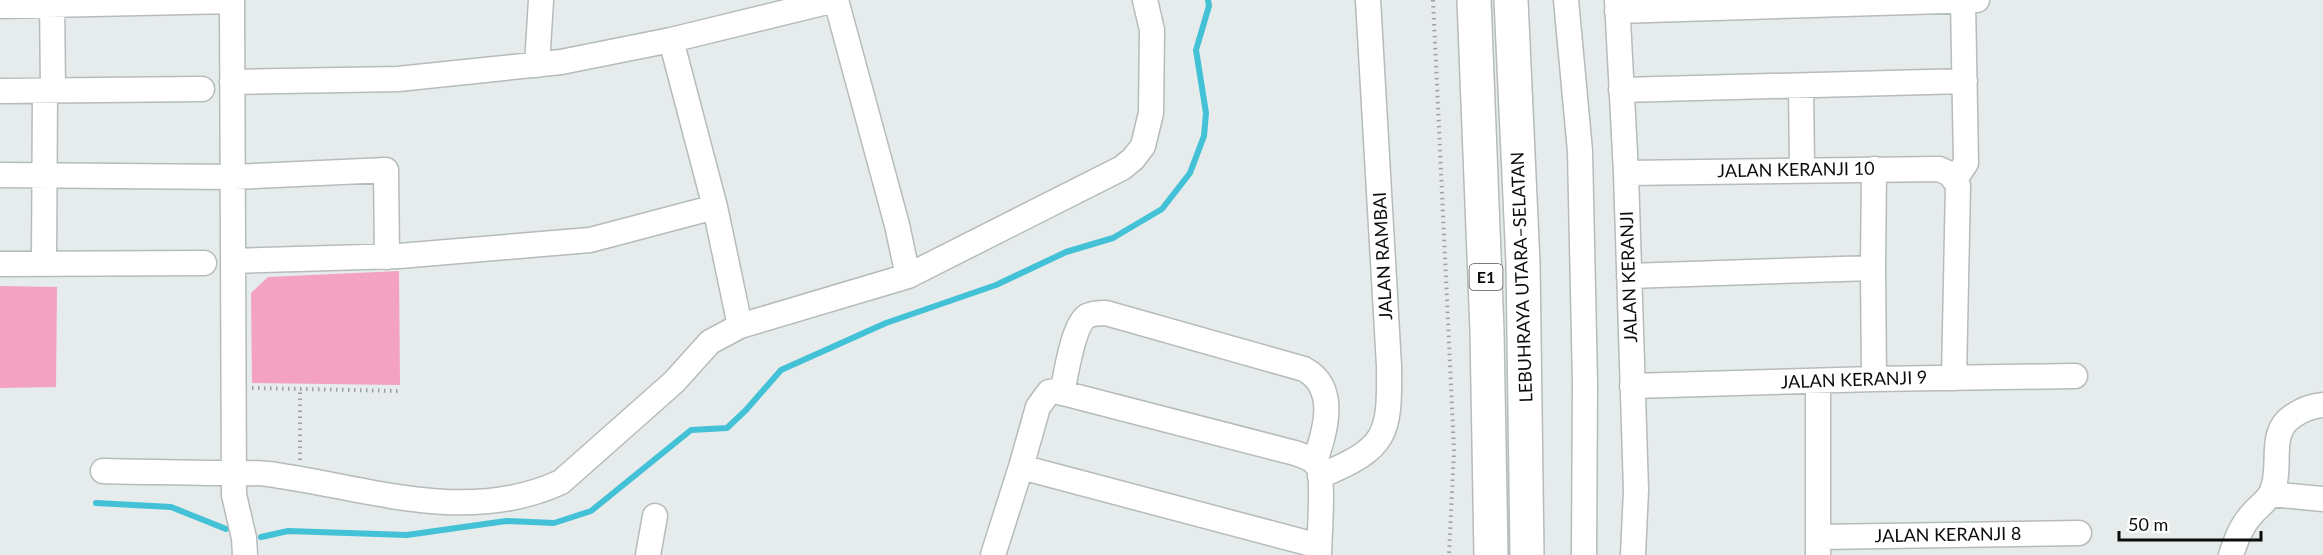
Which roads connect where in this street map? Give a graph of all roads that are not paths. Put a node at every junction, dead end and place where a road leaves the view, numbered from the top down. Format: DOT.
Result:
graph roads {
  1 [pos="232,0"];
  2 [pos="541,0"];
  3 [pos="836,0"];
  4 [pos="1145,0"];
  5 [pos="1368,0"];
  6 [pos="1474,0"];
  7 [pos="1511,0"];
  8 [pos="1566,0"];
  9 [pos="1977,0"];
  10 [pos="1929,1"];
  11 [pos="1963,1"];
  12 [pos="52,2"];
  13 [pos="1617,5"];
  14 [pos="0,6"];
  15 [pos="671,40"];
  16 [pos="537,65"];
  17 [pos="1965,81"];
  18 [pos="232,82"];
  19 [pos="1801,87"];
  20 [pos="202,89"];
  21 [pos="49,90"];
  22 [pos="1621,90"];
  23 [pos="0,91"];
  24 [pos="1874,169"];
  25 [pos="1802,170"];
  26 [pos="1626,173"];
  27 [pos="45,175"];
  28 [pos="0,176"];
  29 [pos="232,177"];
  30 [pos="1957,182"];
  31 [pos="715,207"];
  32 [pos="393,256"];
  33 [pos="233,261"];
  34 [pos="44,263"];
  35 [pos="204,263"];
  36 [pos="0,264"];
  37 [pos="1873,268"];
  38 [pos="908,276"];
  39 [pos="1629,276"];
  40 [pos="740,326"];
  41 [pos="2075,376"];
  42 [pos="1954,378"];
  43 [pos="1874,379"];
  44 [pos="1818,381"];
  45 [pos="1632,386"];
  46 [pos="1058,392"];
  47 [pos="2323,405"];
  48 [pos="1021,467"];
  49 [pos="1318,469"];
  50 [pos="103,471"];
  51 [pos="234,473"];
  52 [pos="2271,494"];
  53 [pos="2323,499"];
  54 [pos="655,516"];
  55 [pos="2079,533"];
  56 [pos="1818,546"];
  57 [pos="1319,550"];
  58 [pos="1000,553"];
  59 [pos="245,555"];
  60 [pos="648,555"];
  61 [pos="1491,555"];
  62 [pos="1527,555"];
  63 [pos="1584,555"];
  64 [pos="1633,555"];
  65 [pos="2231,555"];
  1 -- 12 [label="street"];
  1 -- 18 [label="street"];
  2 -- 16 [label="street"];
  3 -- 15 [label="street"];
  3 -- 38 [label="street"];
  4 -- 38 [label="street"];
  5 -- 49 [label="street, JALAN RAMBAI"];
  6 -- 61 [label="highway, LEBUHRAYA UTARA–SELATAN / E1"];
  7 -- 62 [label="highway, LEBUHRAYA UTARA–SELATAN / E1"];
  8 -- 63 [label="street"];
  9 -- 11 [label="street"];
  10 -- 11 [label="street"];
  10 -- 13 [label="street"];
  11 -- 17 [label="street"];
  12 -- 14 [label="street"];
  12 -- 21 [label="street"];
  13 -- 22 [label="street, JALAN KERANJI"];
  15 -- 16 [label="street"];
  15 -- 31 [label="street"];
  16 -- 18 [label="street"];
  17 -- 19 [label="street"];
  17 -- 30 [label="street"];
  18 -- 29 [label="street"];
  19 -- 22 [label="street"];
  19 -- 25 [label="street"];
  20 -- 21 [label="street"];
  21 -- 23 [label="street"];
  21 -- 27 [label="street"];
  22 -- 26 [label="street, JALAN KERANJI"];
  24 -- 25 [label="street, JALAN KERANJI 10"];
  24 -- 30 [label="street, JALAN KERANJI 10"];
  24 -- 37 [label="street"];
  25 -- 26 [label="street, JALAN KERANJI 10"];
  26 -- 39 [label="street, JALAN KERANJI"];
  27 -- 28 [label="street"];
  27 -- 29 [label="street"];
  27 -- 34 [label="street"];
  29 -- 32 [label="street"];
  29 -- 33 [label="street"];
  30 -- 42 [label="street"];
  31 -- 32 [label="street"];
  31 -- 40 [label="street"];
  32 -- 33 [label="street"];
  33 -- 51 [label="street"];
  34 -- 35 [label="street"];
  34 -- 36 [label="street"];
  37 -- 39 [label="street"];
  37 -- 43 [label="street"];
  38 -- 40 [label="street"];
  39 -- 45 [label="street, JALAN KERANJI"];
  40 -- 51 [label="street"];
  41 -- 42 [label="street, JALAN KERANJI 9"];
  42 -- 43 [label="street, JALAN KERANJI 9"];
  43 -- 44 [label="street, JALAN KERANJI 9"];
  44 -- 45 [label="street, JALAN KERANJI 9"];
  44 -- 56 [label="street"];
  45 -- 64 [label="street, JALAN KERANJI"];
  46 -- 48 [label="street"];
  46 -- 49 [label="street"];
  46 -- 49 [label="street"];
  47 -- 52 [label="street"];
  48 -- 57 [label="street"];
  48 -- 58 [label="street"];
  49 -- 57 [label="street"];
  50 -- 51 [label="street"];
  51 -- 59 [label="street"];
  52 -- 53 [label="street"];
  52 -- 65 [label="street"];
  54 -- 60 [label="street"];
  55 -- 56 [label="street, JALAN KERANJI 8"];
}
